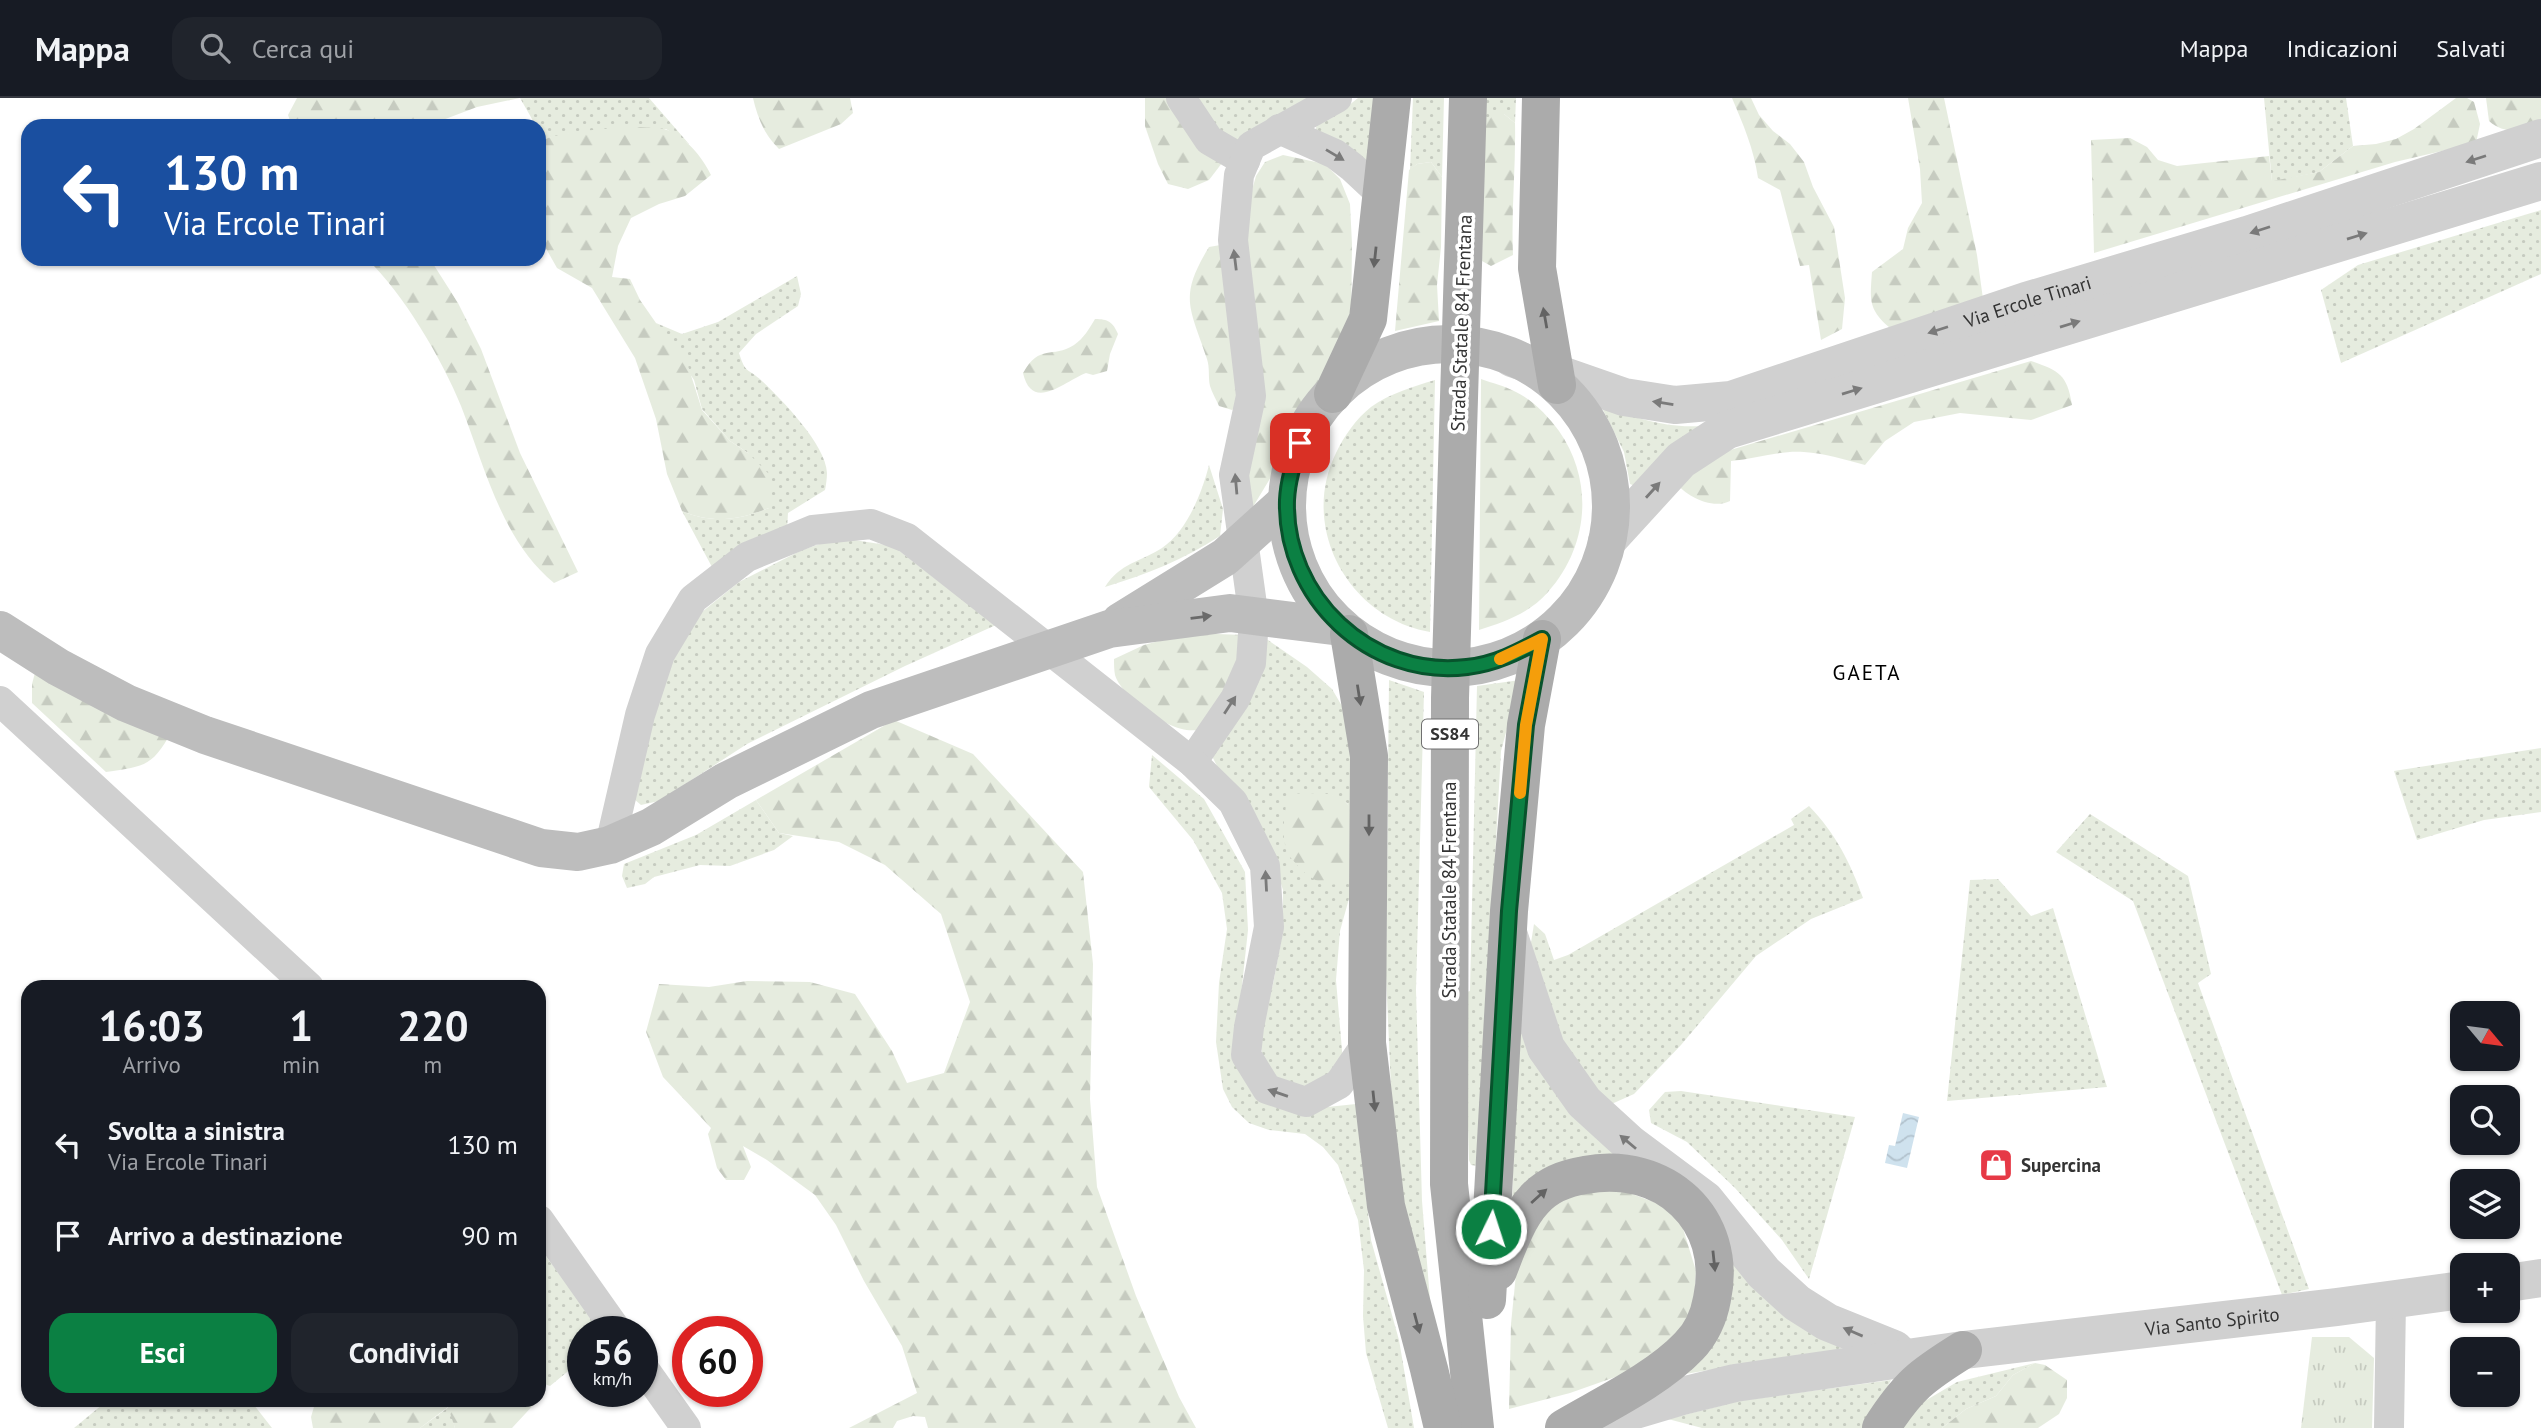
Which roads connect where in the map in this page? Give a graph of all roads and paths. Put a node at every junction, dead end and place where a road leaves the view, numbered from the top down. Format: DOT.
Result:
graph roads {
  1 [pos="1181,98"];
  2 [pos="1338,98"];
  3 [pos="1392,98"];
  4 [pos="1468,98"];
  5 [pos="1541,98"];
  6 [pos="1279,129"];
  7 [pos="2541,138"];
  8 [pos="1245,161"];
  9 [pos="2541,181"];
  10 [pos="1382,195"];
  11 [pos="1556,379"];
  12 [pos="1333,394"];
  13 [pos="1287,500"];
  14 [pos="1607,541"];
  15 [pos="1109,629"];
  16 [pos="0,630"];
  17 [pos="1345,631"];
  18 [pos="1542,639"];
  19 [pos="6,718"];
  20 [pos="1192,762"];
  21 [pos="610,845"];
  22 [pos="1508,932"];
  23 [pos="301,980"];
  24 [pos="1367,1043"];
  25 [pos="546,1230"];
  26 [pos="2541,1279"];
  27 [pos="2520,1282"];
  28 [pos="2450,1292"];
  29 [pos="1487,1300"];
  30 [pos="2391,1301"];
  31 [pos="607,1316"];
  32 [pos="1963,1350"];
  33 [pos="1904,1359"];
  34 [pos="1468,1370"];
  35 [pos="658,1389"];
  36 [pos="686,1428"];
  37 [pos="1443,1428"];
  38 [pos="1475,1428"];
  39 [pos="1564,1428"];
  40 [pos="1577,1428"];
  41 [pos="1881,1428"];
  42 [pos="2389,1428"];
  1 -- 8 [label="street"];
  2 -- 6 [label="street"];
  3 -- 10 [label="main road"];
  4 -- 34 [label="main road, Strada Statale 84 Frentana / SS84"];
  11 -- 5 [label="main road, one-way"];
  6 -- 8 [label="street"];
  6 -- 10 [label="street, one-way"];
  7 -- 11 [label="street, Via Ercole Tinari, one-way"];
  20 -- 8 [label="street, one-way"];
  14 -- 9 [label="street, Via Ercole Tinari, one-way"];
  10 -- 12 [label="main road, one-way"];
  11 -- 12 [label="main road, Via Ercole Tinari"];
  11 -- 14 [label="main road, Via Ercole Tinari"];
  12 -- 13 [label="main road, Via Ercole Tinari"];
  13 -- 15 [label="main road"];
  13 -- 17 [label="main road, Via Ercole Tinari"];
  14 -- 18 [label="main road, Via Ercole Tinari"];
  15 -- 17 [label="main road, one-way"];
  15 -- 21 [label="main road"];
  16 -- 21 [label="main road"];
  17 -- 18 [label="main road, Via Ercole Tinari"];
  17 -- 24 [label="main road, one-way"];
  18 -- 22 [label="main road"];
  19 -- 23 [label="street"];
  20 -- 21 [label="street"];
  24 -- 20 [label="street, one-way"];
  22 -- 29 [label="main road"];
  33 -- 22 [label="street, one-way"];
  24 -- 37 [label="main road, one-way"];
  25 -- 31 [label="street"];
  26 -- 27 [label="street"];
  28 -- 30 [label="street, Via Santo Spirito"];
  29 -- 34 [label="main road"];
  29 -- 39 [label="main road, one-way"];
  30 -- 32 [label="street, Via Santo Spirito"];
  30 -- 42 [label="street"];
  32 -- 33 [label="street, Via Santo Spirito"];
  32 -- 41 [label="main road"];
  33 -- 40 [label="street, Via Santo Spirito"];
  34 -- 38 [label="main road, Strada Statale 84 Frentana / SS84"];
  35 -- 36 [label="street"];
}
